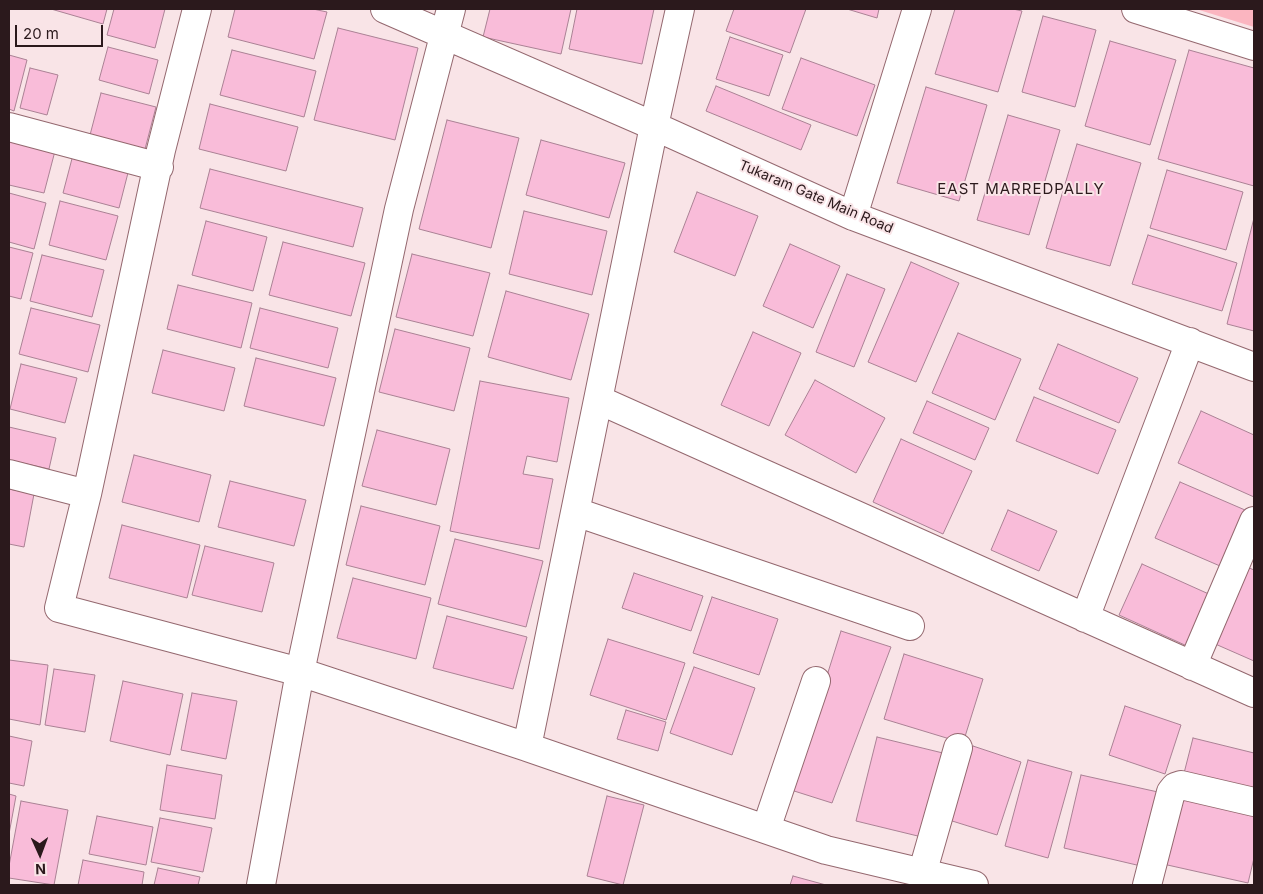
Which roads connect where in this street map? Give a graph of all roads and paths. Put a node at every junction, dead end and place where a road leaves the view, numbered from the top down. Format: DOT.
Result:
graph roads {
  1 [pos="197,9"];
  2 [pos="385,9"];
  3 [pos="680,9"];
  4 [pos="917,9"];
  5 [pos="1136,9"];
  6 [pos="448,21"];
  7 [pos="1254,46"];
  8 [pos="654,126"];
  9 [pos="9,127"];
  10 [pos="158,167"];
  11 [pos="853,216"];
  12 [pos="1190,342"];
  13 [pos="1254,366"];
  14 [pos="599,400"];
  15 [pos="9,474"];
  16 [pos="87,494"];
  17 [pos="576,512"];
  18 [pos="1254,521"];
  19 [pos="1086,618"];
  20 [pos="910,626"];
  21 [pos="1192,666"];
  22 [pos="300,672"];
  23 [pos="816,682"];
  24 [pos="1254,693"];
  25 [pos="527,747"];
  26 [pos="958,748"];
  27 [pos="1254,802"];
  28 [pos="766,829"];
  29 [pos="922,874"];
  30 [pos="261,885"];
  31 [pos="974,885"];
  32 [pos="1147,885"];
  1 -- 10 [label="street"];
  2 -- 6 [label="street, Tukaram Gate Main Road"];
  3 -- 8 [label="street"];
  4 -- 11 [label="street"];
  5 -- 7 [label="street"];
  6 -- 8 [label="street, Tukaram Gate Main Road"];
  6 -- 22 [label="street"];
  8 -- 11 [label="street, Tukaram Gate Main Road"];
  8 -- 14 [label="street"];
  9 -- 10 [label="street"];
  10 -- 16 [label="street"];
  11 -- 12 [label="street, Tukaram Gate Main Road"];
  12 -- 13 [label="street, Tukaram Gate Main Road"];
  12 -- 19 [label="street"];
  14 -- 17 [label="street"];
  14 -- 19 [label="street"];
  15 -- 16 [label="street"];
  16 -- 22 [label="street"];
  17 -- 20 [label="street"];
  17 -- 25 [label="street"];
  18 -- 21 [label="street"];
  19 -- 21 [label="street"];
  21 -- 24 [label="street"];
  22 -- 25 [label="street"];
  22 -- 30 [label="street"];
  23 -- 28 [label="street"];
  25 -- 28 [label="street"];
  26 -- 29 [label="street"];
  27 -- 32 [label="street"];
  28 -- 29 [label="street"];
  29 -- 31 [label="street"];
}
